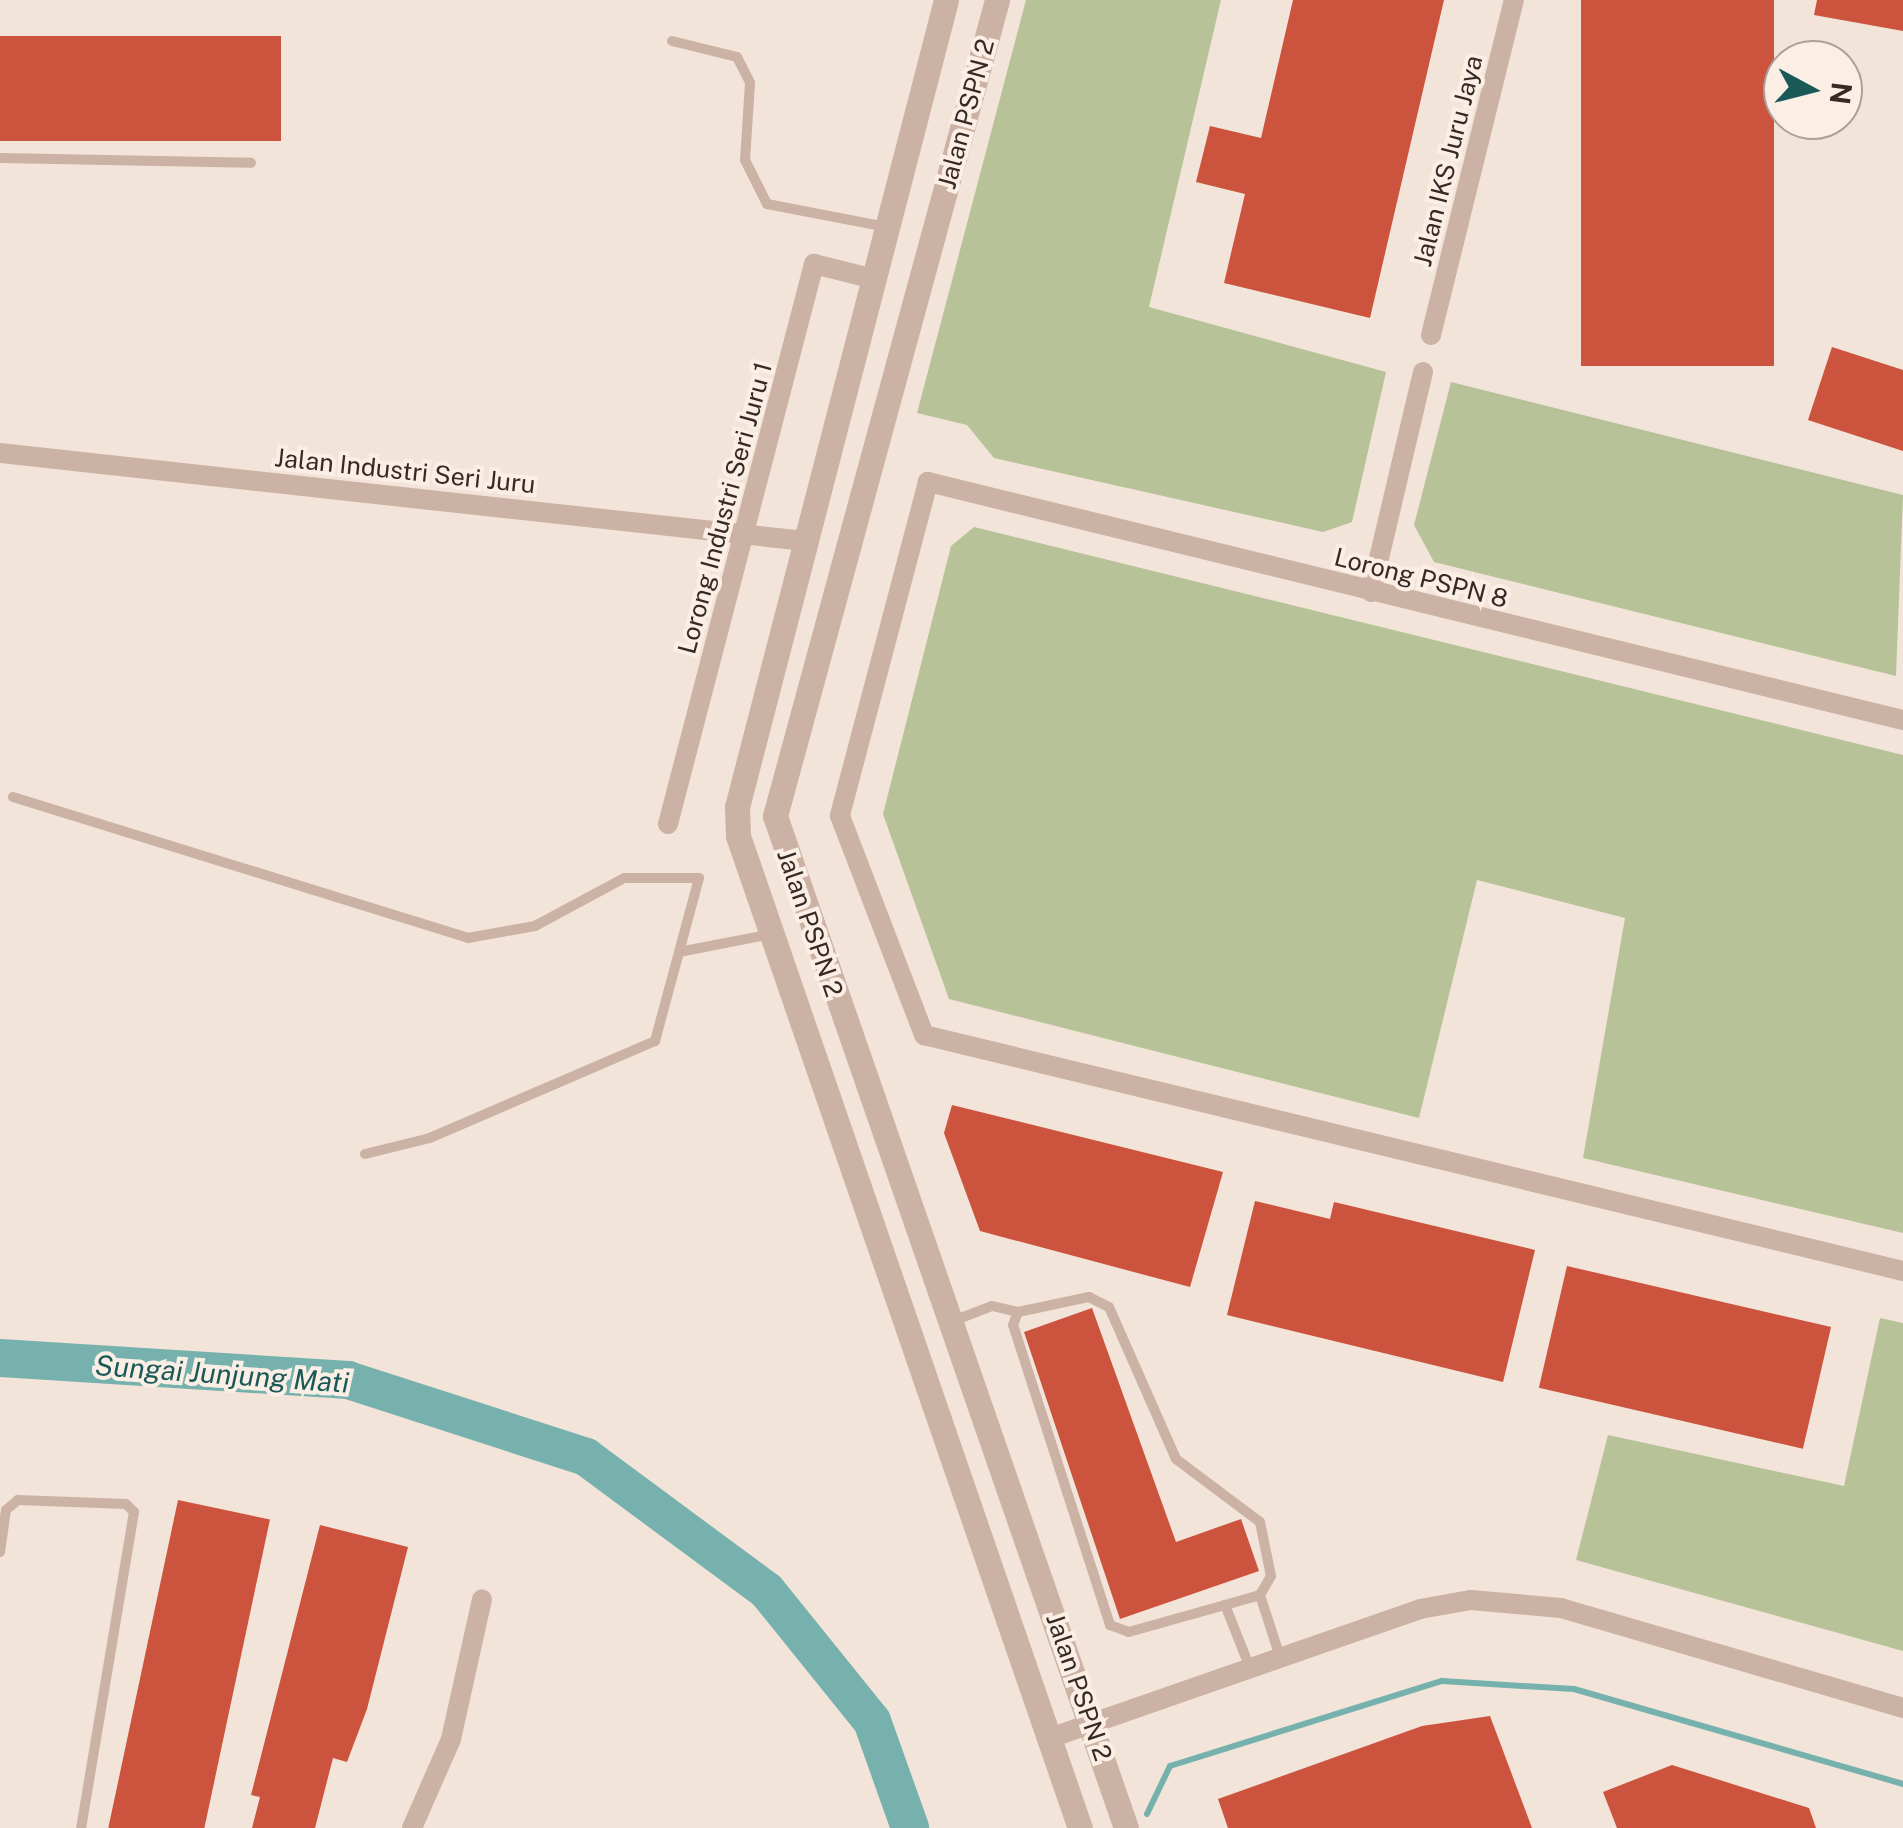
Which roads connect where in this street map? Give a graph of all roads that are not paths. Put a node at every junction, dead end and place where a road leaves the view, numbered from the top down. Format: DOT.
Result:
graph roads {
  1 [pos="946,0"];
  2 [pos="997,0"];
  3 [pos="1514,0"];
  4 [pos="672,41"];
  5 [pos="0,158"];
  6 [pos="251,163"];
  7 [pos="887,227"];
  8 [pos="874,280"];
  9 [pos="1431,335"];
  10 [pos="1422,372"];
  11 [pos="0,452"];
  12 [pos="744,533"];
  13 [pos="805,541"];
  14 [pos="1372,592"];
  15 [pos="1903,720"];
  16 [pos="13,797"];
  17 [pos="668,824"];
  18 [pos="772,934"];
  19 [pos="679,952"];
  20 [pos="366,1154"];
  21 [pos="1903,1270"];
  22 [pos="1018,1312"];
  23 [pos="947,1323"];
  24 [pos="0,1552"];
  25 [pos="1260,1595"];
  26 [pos="482,1599"];
  27 [pos="1225,1606"];
  28 [pos="1280,1658"];
  29 [pos="1250,1668"];
  30 [pos="1903,1708"];
  31 [pos="1093,1723"];
  32 [pos="1050,1738"];
  33 [pos="81,1828"];
  34 [pos="412,1828"];
  35 [pos="1080,1828"];
  36 [pos="1126,1828"];
  1 -- 7 [label="street, Jalan PSPN 2"];
  2 -- 23 [label="street, Jalan PSPN 2"];
  3 -- 9 [label="street, Jalan IKS Juru Jaya"];
  4 -- 7 [label="lane"];
  5 -- 6 [label="lane"];
  7 -- 8 [label="street, Jalan PSPN 2"];
  8 -- 12 [label="street, Lorong Industri Seri Juru 1"];
  8 -- 13 [label="street, Jalan PSPN 2"];
  10 -- 14 [label="street"];
  11 -- 12 [label="street, Jalan Industri Seri Juru"];
  12 -- 13 [label="street, Jalan Industri Seri Juru"];
  12 -- 17 [label="street, Lorong Industri Seri Juru 1"];
  13 -- 18 [label="street, Jalan PSPN 2"];
  14 -- 15 [label="street, Lorong PSPN 8"];
  14 -- 21 [label="street, Lorong PSPN 8"];
  16 -- 19 [label="lane"];
  18 -- 19 [label="lane"];
  18 -- 32 [label="street, Jalan PSPN 2"];
  19 -- 20 [label="lane"];
  22 -- 23 [label="lane"];
  22 -- 25 [label="lane"];
  22 -- 27 [label="lane"];
  23 -- 31 [label="street, Jalan PSPN 2"];
  24 -- 33 [label="lane"];
  25 -- 27 [label="lane"];
  25 -- 28 [label="lane"];
  26 -- 34 [label="street"];
  27 -- 29 [label="lane"];
  28 -- 29 [label="street"];
  28 -- 30 [label="street"];
  29 -- 31 [label="street"];
  31 -- 32 [label="street"];
  31 -- 36 [label="street, Jalan PSPN 2"];
  32 -- 35 [label="street, Jalan PSPN 2"];
}
